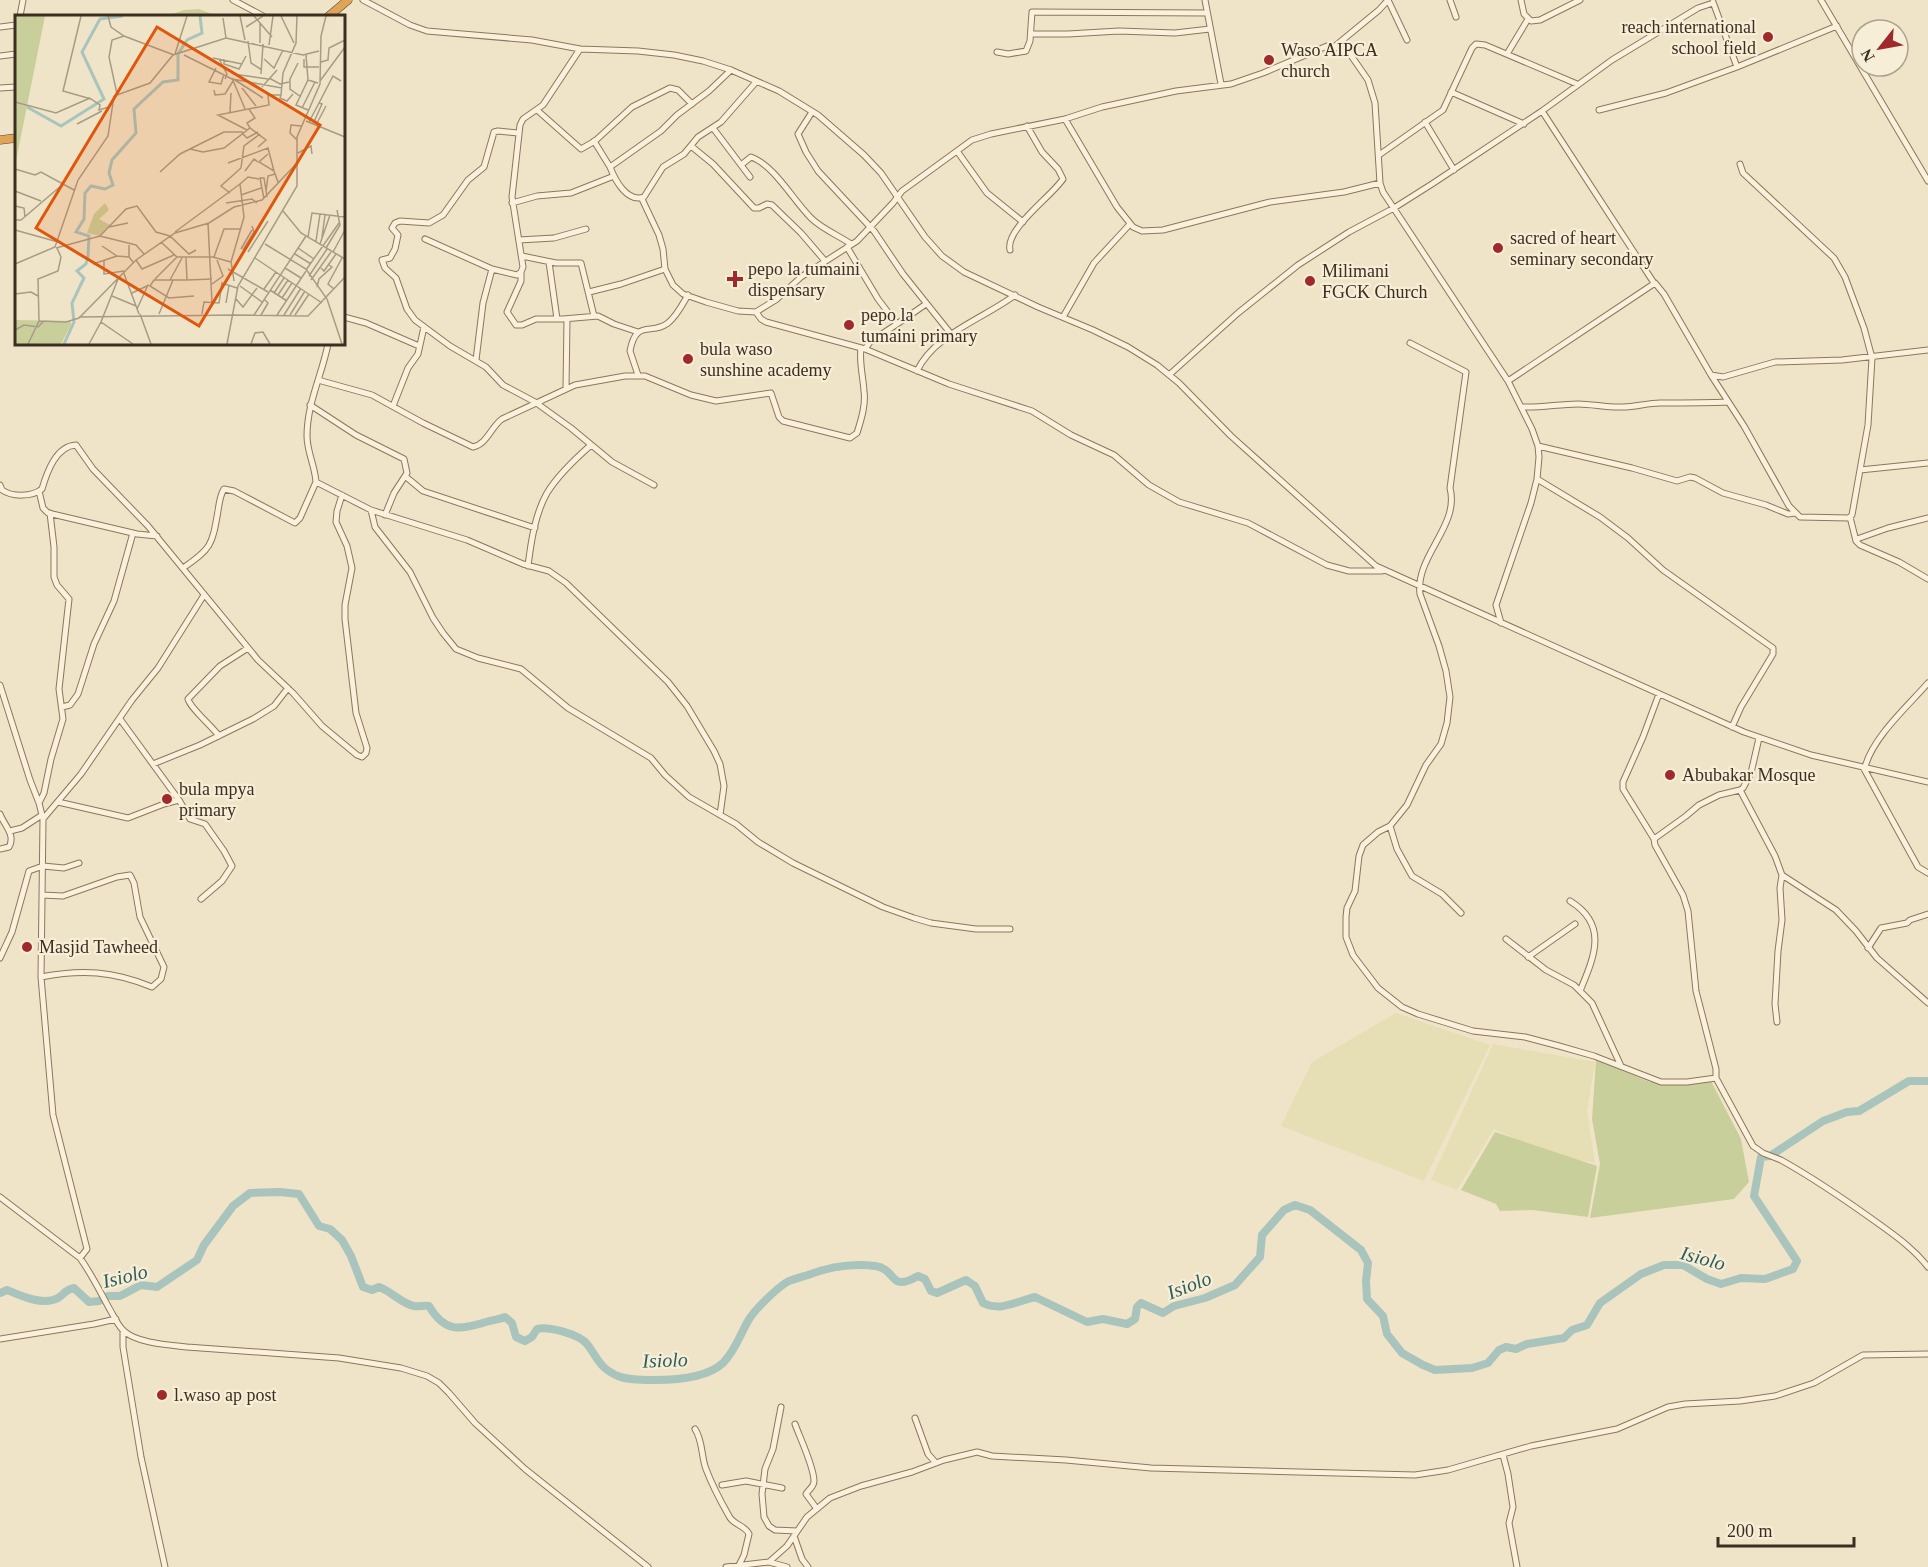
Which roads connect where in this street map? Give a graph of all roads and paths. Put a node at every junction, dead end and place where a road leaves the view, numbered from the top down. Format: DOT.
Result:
graph roads {
  1 [pos="23,0"];
  2 [pos="232,0"];
  3 [pos="348,0"];
  4 [pos="363,0"];
  5 [pos="1205,0"];
  6 [pos="1388,0"];
  7 [pos="1450,0"];
  8 [pos="1521,0"];
  9 [pos="1560,0"];
  10 [pos="1580,0"];
  11 [pos="1821,0"];
  12 [pos="1712,1"];
  13 [pos="1564,8"];
  14 [pos="1208,13"];
  15 [pos="20,15"];
  16 [pos="261,15"];
  17 [pos="330,15"];
  18 [pos="1456,17"];
  19 [pos="1528,20"];
  20 [pos="15,25"];
  21 [pos="1837,26"];
  22 [pos="0,27"];
  23 [pos="1210,29"];
  24 [pos="1031,34"];
  25 [pos="1407,40"];
  26 [pos="1334,47"];
  27 [pos="580,49"];
  28 [pos="997,52"];
  29 [pos="15,54"];
  30 [pos="1507,54"];
  31 [pos="0,56"];
  32 [pos="1737,67"];
  33 [pos="731,70"];
  34 [pos="756,82"];
  35 [pos="1221,84"];
  36 [pos="1577,84"];
  37 [pos="15,87"];
  38 [pos="0,88"];
  39 [pos="1451,92"];
  40 [pos="692,104"];
  41 [pos="537,110"];
  42 [pos="1599,110"];
  43 [pos="1542,111"];
  44 [pos="812,112"];
  45 [pos="1065,119"];
  46 [pos="1425,122"];
  47 [pos="1524,124"];
  48 [pos="1027,126"];
  49 [pos="713,128"];
  50 [pos="518,133"];
  51 [pos="15,138"];
  52 [pos="0,140"];
  53 [pos="594,141"];
  54 [pos="691,146"];
  55 [pos="957,151"];
  56 [pos="1379,155"];
  57 [pos="1740,164"];
  58 [pos="741,165"];
  59 [pos="610,167"];
  60 [pos="1454,170"];
  61 [pos="614,176"];
  62 [pos="750,177"];
  63 [pos="1928,181"];
  64 [pos="1380,183"];
  65 [pos="896,196"];
  66 [pos="642,199"];
  67 [pos="512,203"];
  68 [pos="1394,208"];
  69 [pos="1023,222"];
  70 [pos="1130,224"];
  71 [pos="870,226"];
  72 [pos="586,229"];
  73 [pos="425,239"];
  74 [pos="519,240"];
  75 [pos="849,245"];
  76 [pos="1010,250"];
  77 [pos="522,256"];
  78 [pos="825,261"];
  79 [pos="549,262"];
  80 [pos="492,269"];
  81 [pos="665,269"];
  82 [pos="521,272"];
  83 [pos="1654,283"];
  84 [pos="589,292"];
  85 [pos="1015,295"];
  86 [pos="688,296"];
  87 [pos="926,304"];
  88 [pos="756,312"];
  89 [pos="594,316"];
  90 [pos="345,317"];
  91 [pos="1063,317"];
  92 [pos="557,319"];
  93 [pos="567,319"];
  94 [pos="897,324"];
  95 [pos="424,327"];
  96 [pos="638,332"];
  97 [pos="951,334"];
  98 [pos="1410,344"];
  99 [pos="328,345"];
  100 [pos="419,345"];
  101 [pos="863,349"];
  102 [pos="1928,350"];
  103 [pos="1872,358"];
  104 [pos="476,360"];
  105 [pos="918,371"];
  106 [pos="638,375"];
  107 [pos="1169,375"];
  108 [pos="1711,375"];
  109 [pos="318,380"];
  110 [pos="1508,381"];
  111 [pos="566,389"];
  112 [pos="535,402"];
  113 [pos="1728,402"];
  114 [pos="310,405"];
  115 [pos="393,406"];
  116 [pos="1522,407"];
  117 [pos="591,445"];
  118 [pos="1538,446"];
  119 [pos="1928,463"];
  120 [pos="1860,470"];
  121 [pos="405,476"];
  122 [pos="1537,479"];
  123 [pos="316,482"];
  124 [pos="654,485"];
  125 [pos="1,489"];
  126 [pos="39,491"];
  127 [pos="342,495"];
  128 [pos="371,510"];
  129 [pos="50,513"];
  130 [pos="1795,513"];
  131 [pos="385,515"];
  132 [pos="1850,517"];
  133 [pos="1928,518"];
  134 [pos="535,528"];
  135 [pos="133,533"];
  136 [pos="157,536"];
  137 [pos="1857,539"];
  138 [pos="528,566"];
  139 [pos="183,568"];
  140 [pos="1383,571"];
  141 [pos="1928,579"];
  142 [pos="1419,586"];
  143 [pos="204,594"];
  144 [pos="1502,623"];
  145 [pos="248,648"];
  146 [pos="1928,683"];
  147 [pos="0,685"];
  148 [pos="288,688"];
  149 [pos="1659,694"];
  150 [pos="62,707"];
  151 [pos="120,719"];
  152 [pos="1732,727"];
  153 [pos="219,736"];
  154 [pos="1759,738"];
  155 [pos="153,764"];
  156 [pos="1864,767"];
  157 [pos="1926,781"];
  158 [pos="1740,790"];
  159 [pos="179,800"];
  160 [pos="39,802"];
  161 [pos="58,802"];
  162 [pos="0,814"];
  163 [pos="720,815"];
  164 [pos="43,817"];
  165 [pos="1390,826"];
  166 [pos="10,831"];
  167 [pos="1654,839"];
  168 [pos="0,849"];
  169 [pos="80,863"];
  170 [pos="43,866"];
  171 [pos="1928,873"];
  172 [pos="1782,875"];
  173 [pos="42,895"];
  174 [pos="201,899"];
  175 [pos="1570,901"];
  176 [pos="1461,913"];
  177 [pos="1928,914"];
  178 [pos="1575,924"];
  179 [pos="1010,929"];
  180 [pos="1506,939"];
  181 [pos="1868,948"];
  182 [pos="1528,957"];
  183 [pos="0,958"];
  184 [pos="41,977"];
  185 [pos="1580,992"];
  186 [pos="1928,1003"];
  187 [pos="1777,1022"];
  188 [pos="1621,1066"];
  189 [pos="1716,1078"];
  190 [pos="0,1197"];
  191 [pos="80,1258"];
  192 [pos="1928,1267"];
  193 [pos="116,1319"];
  194 [pos="123,1330"];
  195 [pos="0,1339"];
  196 [pos="1928,1354"];
  197 [pos="781,1407"];
  198 [pos="915,1418"];
  199 [pos="795,1424"];
  200 [pos="695,1429"];
  201 [pos="1503,1455"];
  202 [pos="936,1463"];
  203 [pos="763,1484"];
  204 [pos="722,1485"];
  205 [pos="782,1488"];
  206 [pos="817,1509"];
  207 [pos="796,1534"];
  208 [pos="769,1562"];
  209 [pos="739,1565"];
  210 [pos="645,1566"];
  211 [pos="165,1567"];
  212 [pos="726,1567"];
  213 [pos="787,1567"];
  214 [pos="808,1567"];
  215 [pos="1517,1567"];
  1 -- 15 [label="street"];
  2 -- 16 [label="street"];
  3 -- 17 [label="highway"];
  4 -- 27 [label="street"];
  5 -- 14 [label="street"];
  6 -- 25 [label="street"];
  6 -- 26 [label="street"];
  7 -- 18 [label="street"];
  8 -- 19 [label="street"];
  9 -- 13 [label="street"];
  10 -- 13 [label="street"];
  11 -- 21 [label="street"];
  12 -- 32 [label="street"];
  12 -- 36 [label="street"];
  13 -- 19 [label="street"];
  14 -- 23 [label="street"];
  14 -- 24 [label="street"];
  19 -- 30 [label="street"];
  20 -- 22 [label="street"];
  21 -- 32 [label="street"];
  21 -- 63 [label="street"];
  23 -- 24 [label="street"];
  23 -- 35 [label="street"];
  24 -- 28 [label="street"];
  26 -- 35 [label="street"];
  26 -- 56 [label="street"];
  27 -- 33 [label="street"];
  27 -- 41 [label="street"];
  29 -- 31 [label="street"];
  30 -- 36 [label="street"];
  30 -- 39 [label="street"];
  32 -- 42 [label="street"];
  33 -- 34 [label="street"];
  33 -- 40 [label="street"];
  34 -- 44 [label="street"];
  34 -- 49 [label="street"];
  35 -- 45 [label="street"];
  36 -- 43 [label="street"];
  37 -- 38 [label="street"];
  39 -- 46 [label="street"];
  39 -- 47 [label="street"];
  40 -- 53 [label="street"];
  40 -- 59 [label="street"];
  41 -- 50 [label="street"];
  41 -- 53 [label="street"];
  43 -- 47 [label="street"];
  43 -- 83 [label="street"];
  44 -- 65 [label="street"];
  44 -- 71 [label="street"];
  45 -- 48 [label="street"];
  45 -- 70 [label="street"];
  46 -- 56 [label="street"];
  46 -- 60 [label="street"];
  47 -- 60 [label="street"];
  48 -- 55 [label="street"];
  48 -- 69 [label="street"];
  49 -- 54 [label="street"];
  49 -- 58 [label="street"];
  50 -- 67 [label="street"];
  50 -- 95 [label="street"];
  51 -- 52 [label="highway"];
  53 -- 59 [label="street"];
  54 -- 66 [label="street"];
  54 -- 78 [label="street"];
  55 -- 65 [label="street"];
  55 -- 69 [label="street"];
  56 -- 64 [label="street"];
  57 -- 103 [label="street"];
  58 -- 62 [label="street"];
  58 -- 75 [label="street"];
  59 -- 61 [label="street"];
  60 -- 68 [label="street"];
  61 -- 66 [label="street"];
  61 -- 67 [label="street"];
  64 -- 68 [label="street"];
  64 -- 70 [label="street"];
  65 -- 71 [label="street"];
  65 -- 85 [label="street"];
  66 -- 81 [label="street"];
  67 -- 74 [label="street"];
  68 -- 107 [label="street"];
  68 -- 110 [label="street"];
  69 -- 76 [label="street"];
  70 -- 91 [label="street"];
  71 -- 75 [label="street"];
  71 -- 87 [label="street"];
  72 -- 74 [label="street"];
  73 -- 80 [label="street"];
  74 -- 77 [label="street"];
  75 -- 78 [label="street"];
  75 -- 94 [label="street"];
  77 -- 79 [label="street"];
  77 -- 82 [label="street"];
  78 -- 88 [label="street"];
  79 -- 84 [label="street"];
  79 -- 92 [label="street"];
  80 -- 82 [label="street"];
  80 -- 104 [label="street"];
  81 -- 84 [label="street"];
  81 -- 86 [label="street"];
  82 -- 92 [label="street"];
  83 -- 108 [label="street"];
  83 -- 110 [label="street"];
  84 -- 89 [label="street"];
  85 -- 91 [label="street"];
  85 -- 97 [label="street"];
  86 -- 88 [label="street"];
  86 -- 96 [label="street"];
  87 -- 94 [label="street"];
  87 -- 97 [label="street"];
  88 -- 101 [label="street"];
  89 -- 93 [label="street"];
  89 -- 96 [label="street"];
  90 -- 100 [label="street"];
  91 -- 107 [label="street"];
  92 -- 93 [label="street"];
  93 -- 111 [label="street"];
  94 -- 101 [label="street"];
  95 -- 100 [label="street"];
  95 -- 104 [label="street"];
  96 -- 106 [label="street"];
  97 -- 105 [label="street"];
  98 -- 142 [label="street"];
  99 -- 109 [label="street"];
  100 -- 115 [label="street"];
  101 -- 105 [label="street"];
  101 -- 106 [label="street"];
  102 -- 103 [label="street"];
  103 -- 108 [label="street"];
  103 -- 120 [label="street"];
  104 -- 112 [label="street"];
  105 -- 140 [label="street"];
  106 -- 111 [label="street"];
  107 -- 140 [label="street"];
  108 -- 113 [label="street"];
  109 -- 114 [label="street"];
  109 -- 115 [label="street"];
  110 -- 116 [label="street"];
  111 -- 112 [label="street"];
  112 -- 115 [label="street"];
  112 -- 117 [label="street"];
  113 -- 116 [label="street"];
  113 -- 130 [label="street"];
  114 -- 121 [label="street"];
  114 -- 123 [label="street"];
  116 -- 118 [label="street"];
  117 -- 124 [label="street"];
  117 -- 134 [label="street"];
  118 -- 122 [label="street"];
  118 -- 130 [label="street"];
  119 -- 120 [label="street"];
  120 -- 132 [label="street"];
  121 -- 131 [label="street"];
  121 -- 134 [label="street"];
  122 -- 144 [label="street"];
  122 -- 152 [label="street"];
  123 -- 127 [label="street"];
  123 -- 139 [label="street"];
  125 -- 126 [label="street"];
  126 -- 129 [label="street"];
  126 -- 136 [label="street"];
  127 -- 128 [label="street"];
  127 -- 148 [label="street"];
  128 -- 131 [label="street"];
  128 -- 163 [label="street"];
  129 -- 135 [label="street"];
  129 -- 150 [label="street"];
  130 -- 132 [label="street"];
  131 -- 138 [label="street"];
  132 -- 137 [label="street"];
  133 -- 137 [label="street"];
  134 -- 138 [label="street"];
  135 -- 136 [label="street"];
  135 -- 150 [label="street"];
  136 -- 139 [label="street"];
  137 -- 141 [label="street"];
  138 -- 163 [label="street"];
  139 -- 143 [label="street"];
  140 -- 142 [label="street"];
  142 -- 144 [label="street"];
  142 -- 165 [label="street"];
  143 -- 145 [label="street"];
  143 -- 151 [label="street"];
  144 -- 149 [label="street"];
  145 -- 148 [label="street"];
  145 -- 153 [label="street"];
  146 -- 156 [label="street"];
  147 -- 160 [label="street"];
  148 -- 153 [label="street"];
  149 -- 152 [label="street"];
  149 -- 167 [label="street"];
  150 -- 160 [label="street"];
  151 -- 155 [label="street"];
  151 -- 161 [label="street"];
  152 -- 154 [label="street"];
  153 -- 155 [label="street"];
  154 -- 156 [label="street"];
  154 -- 158 [label="street"];
  155 -- 159 [label="street"];
  156 -- 157 [label="street"];
  156 -- 171 [label="street"];
  158 -- 167 [label="street"];
  158 -- 172 [label="street"];
  159 -- 161 [label="street"];
  159 -- 174 [label="street"];
  160 -- 164 [label="street"];
  161 -- 164 [label="street"];
  162 -- 166 [label="street"];
  163 -- 179 [label="street"];
  164 -- 166 [label="street"];
  164 -- 170 [label="street"];
  165 -- 176 [label="street"];
  165 -- 188 [label="street"];
  166 -- 168 [label="street"];
  167 -- 189 [label="street"];
  169 -- 170 [label="street"];
  170 -- 173 [label="street"];
  170 -- 183 [label="street"];
  172 -- 181 [label="street"];
  172 -- 187 [label="street"];
  173 -- 184 [label="street"];
  173 -- 184 [label="street"];
  175 -- 185 [label="street"];
  177 -- 181 [label="street"];
  178 -- 182 [label="street"];
  180 -- 182 [label="street"];
  181 -- 186 [label="street"];
  182 -- 185 [label="street"];
  184 -- 191 [label="street"];
  185 -- 188 [label="street"];
  188 -- 189 [label="street"];
  189 -- 192 [label="street"];
  190 -- 191 [label="street"];
  191 -- 193 [label="street"];
  193 -- 194 [label="street"];
  193 -- 195 [label="street"];
  194 -- 210 [label="street"];
  194 -- 211 [label="street"];
  196 -- 201 [label="street"];
  197 -- 203 [label="street"];
  198 -- 202 [label="street"];
  199 -- 206 [label="street"];
  200 -- 209 [label="street"];
  201 -- 202 [label="street"];
  201 -- 215 [label="street"];
  202 -- 206 [label="street"];
  203 -- 204 [label="street"];
  203 -- 205 [label="street"];
  203 -- 207 [label="street"];
  206 -- 207 [label="street"];
  207 -- 208 [label="street"];
  207 -- 214 [label="street"];
  208 -- 209 [label="street"];
  208 -- 213 [label="street"];
  209 -- 212 [label="street"];
}
